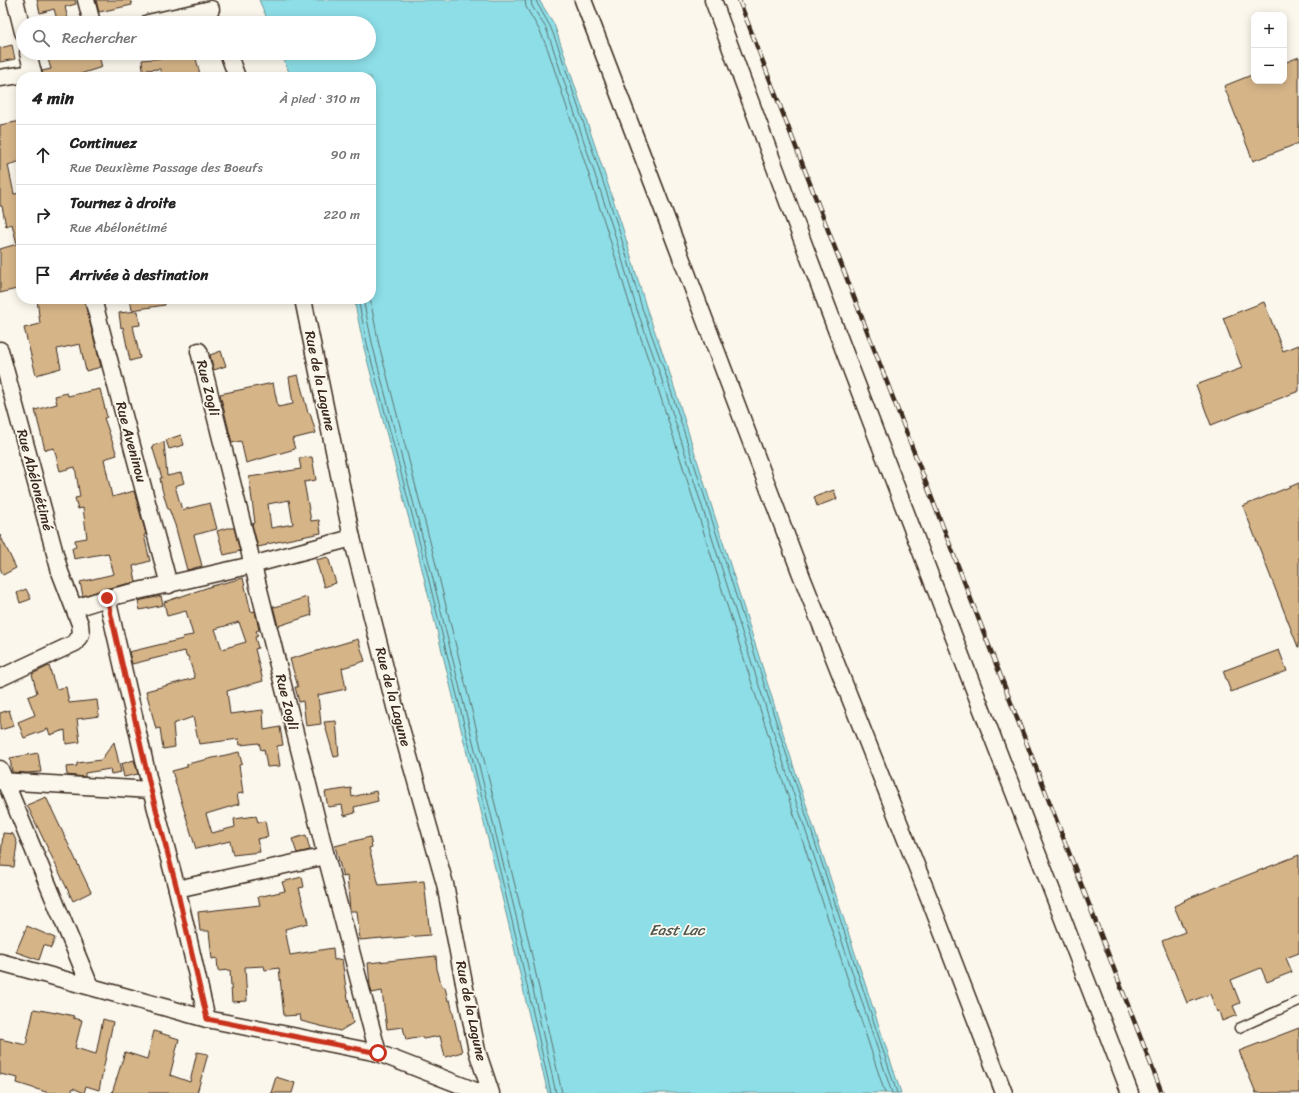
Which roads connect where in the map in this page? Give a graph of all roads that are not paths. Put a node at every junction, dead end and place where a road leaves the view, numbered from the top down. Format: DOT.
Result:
graph roads {
  1 [pos="15,0"];
  2 [pos="86,0"];
  3 [pos="583,0"];
  4 [pos="713,0"];
  5 [pos="211,11"];
  6 [pos="19,16"];
  7 [pos="90,16"];
  8 [pos="185,16"];
  9 [pos="30,60"];
  10 [pos="231,60"];
  11 [pos="32,72"];
  12 [pos="235,72"];
  13 [pos="16,77"];
  14 [pos="0,78"];
  15 [pos="94,304"];
  16 [pos="304,304"];
  17 [pos="0,350"];
  18 [pos="199,350"];
  19 [pos="352,538"];
  20 [pos="252,564"];
  21 [pos="169,584"];
  22 [pos="107,598"];
  23 [pos="75,608"];
  24 [pos="0,678"];
  25 [pos="2,777"];
  26 [pos="151,790"];
  27 [pos="326,856"];
  28 [pos="177,889"];
  29 [pos="0,962"];
  30 [pos="90,986"];
  31 [pos="1299,1001"];
  32 [pos="207,1019"];
  33 [pos="1239,1028"];
  34 [pos="378,1053"];
  35 [pos="481,1093"];
  36 [pos="491,1093"];
  37 [pos="1004,1093"];
  38 [pos="1130,1093"];
  1 -- 6 [label="street"];
  2 -- 7 [label="street"];
  3 -- 37 [label="street"];
  4 -- 38 [label="street"];
  5 -- 8 [label="street"];
  9 -- 11 [label="street"];
  10 -- 12 [label="street"];
  13 -- 14 [label="street"];
  15 -- 21 [label="street, Rue Aveninou"];
  16 -- 19 [label="street, Rue de la Lagune"];
  17 -- 23 [label="street, Rue Abélonétimé"];
  18 -- 20 [label="street, Rue Zogli"];
  19 -- 20 [label="street"];
  19 -- 36 [label="street, Rue de la Lagune"];
  20 -- 21 [label="street"];
  20 -- 27 [label="street, Rue Zogli"];
  21 -- 22 [label="street"];
  22 -- 23 [label="street"];
  22 -- 26 [label="street"];
  23 -- 24 [label="street, Rue Abélonétimé"];
  25 -- 26 [label="street"];
  25 -- 30 [label="street"];
  26 -- 28 [label="street"];
  27 -- 28 [label="street"];
  27 -- 34 [label="street, Rue Zogli"];
  28 -- 32 [label="street"];
  29 -- 30 [label="street"];
  30 -- 32 [label="street"];
  31 -- 33 [label="lane"];
  32 -- 34 [label="street"];
  34 -- 35 [label="street"];
}
